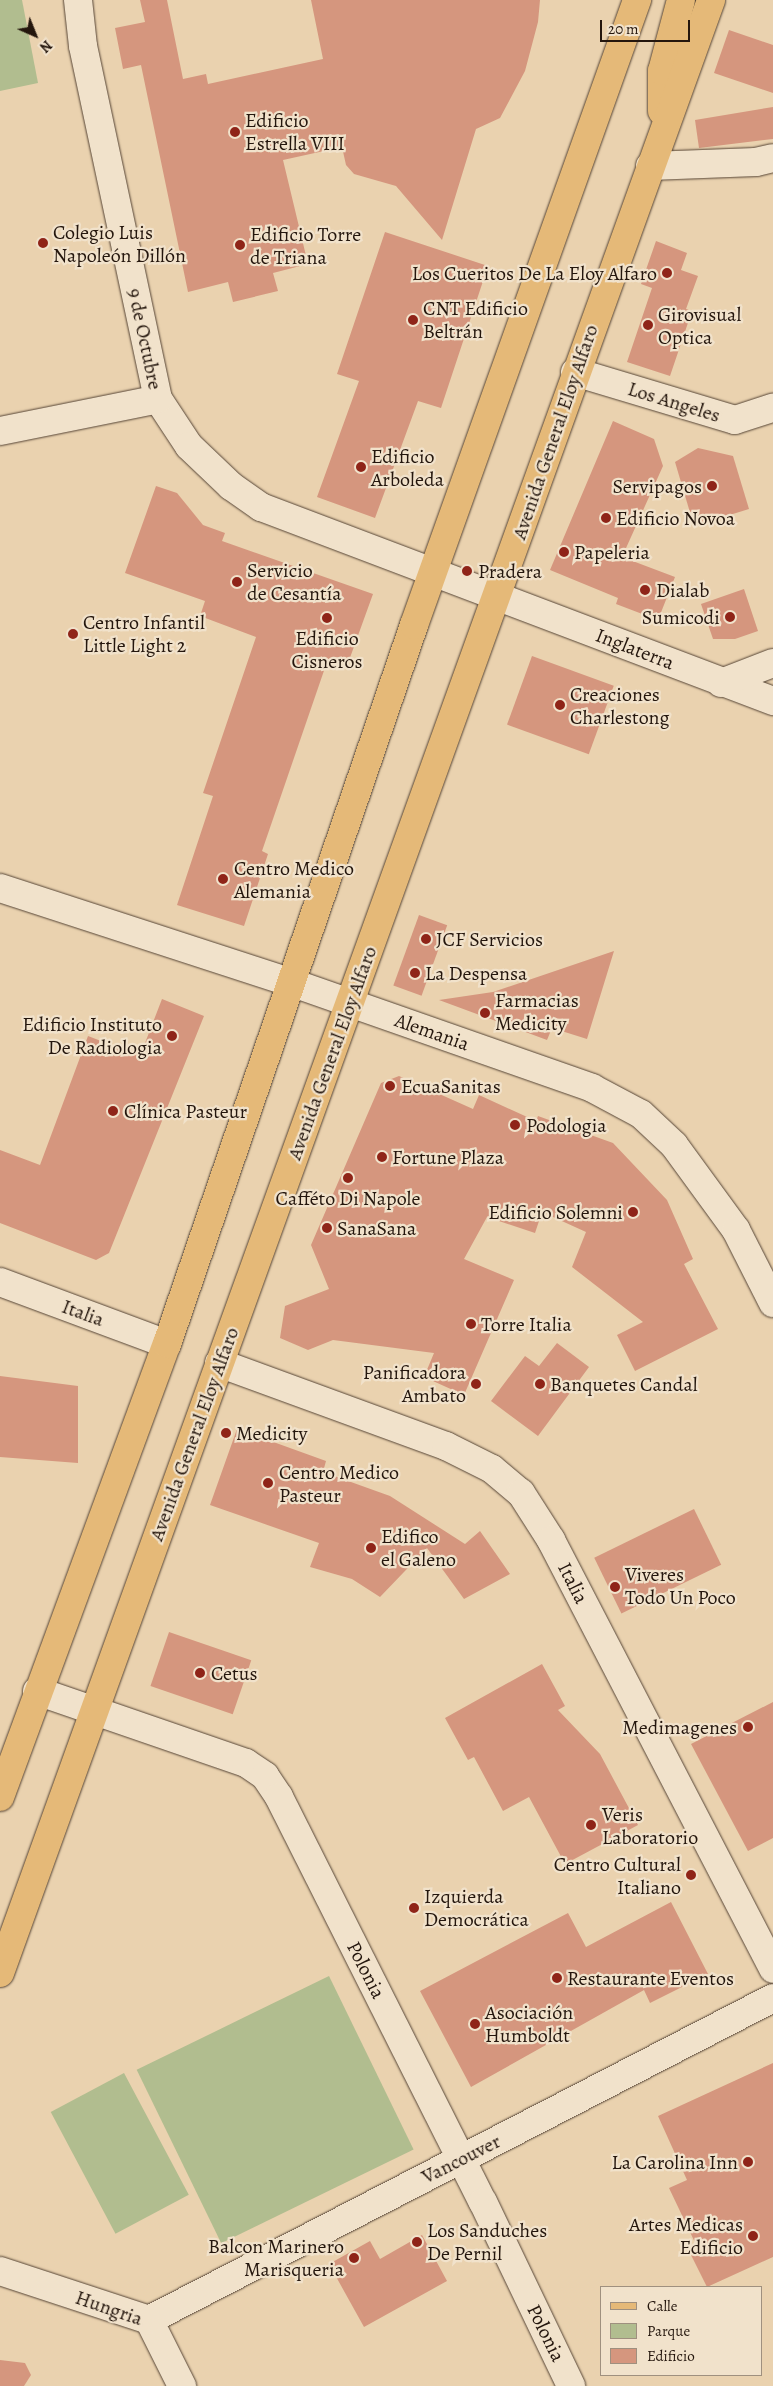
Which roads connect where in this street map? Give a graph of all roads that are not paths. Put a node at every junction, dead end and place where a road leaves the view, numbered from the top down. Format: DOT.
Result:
graph roads {
  1 [pos="78,0"];
  2 [pos="681,0"];
  3 [pos="711,0"];
  4 [pos="636,1"];
  5 [pos="661,132"];
  6 [pos="773,158"];
  7 [pos="650,166"];
  8 [pos="575,372"];
  9 [pos="158,399"];
  10 [pos="773,408"];
  11 [pos="0,431"];
  12 [pos="436,570"];
  13 [pos="498,595"];
  14 [pos="773,663"];
  15 [pos="721,683"];
  16 [pos="773,701"];
  17 [pos="0,888"];
  18 [pos="290,982"];
  19 [pos="350,1004"];
  20 [pos="0,1282"];
  21 [pos="773,1303"];
  22 [pos="167,1344"];
  23 [pos="219,1363"];
  24 [pos="37,1691"];
  25 [pos="94,1710"];
  26 [pos="0,1797"];
  27 [pos="773,1968"];
  28 [pos="0,1973"];
  29 [pos="773,1998"];
  30 [pos="461,2159"];
  31 [pos="0,2271"];
  32 [pos="149,2320"];
  33 [pos="182,2386"];
  34 [pos="571,2386"];
  1 -- 9 [label="street, 9 de Octubre"];
  2 -- 5 [label="main road"];
  3 -- 5 [label="main road"];
  4 -- 12 [label="main road"];
  5 -- 7 [label="main road, Avenida General Eloy Alfaro"];
  6 -- 7 [label="street"];
  7 -- 8 [label="main road, Avenida General Eloy Alfaro"];
  8 -- 10 [label="street, Los Angeles"];
  8 -- 13 [label="main road, Avenida General Eloy Alfaro"];
  9 -- 11 [label="street"];
  9 -- 12 [label="street, 9 de Octubre"];
  12 -- 13 [label="street, 9 de Octubre"];
  12 -- 18 [label="main road"];
  13 -- 15 [label="street, Inglaterra"];
  13 -- 19 [label="main road, Avenida General Eloy Alfaro"];
  14 -- 15 [label="street"];
  15 -- 16 [label="street, Inglaterra"];
  17 -- 18 [label="street, Alemania"];
  18 -- 19 [label="street, Alemania"];
  18 -- 22 [label="main road"];
  19 -- 21 [label="street, Alemania"];
  19 -- 23 [label="main road, Avenida General Eloy Alfaro"];
  20 -- 22 [label="street, Italia"];
  22 -- 24 [label="main road"];
  23 -- 25 [label="main road, Avenida General Eloy Alfaro"];
  23 -- 27 [label="street, Italia"];
  24 -- 25 [label="street, Polonia"];
  24 -- 26 [label="main road"];
  25 -- 28 [label="main road, Avenida General Eloy Alfaro"];
  25 -- 30 [label="street, Polonia"];
  29 -- 30 [label="street, Vancouver"];
  30 -- 32 [label="street, Vancouver"];
  30 -- 34 [label="street, Polonia"];
  31 -- 32 [label="street, Hungria"];
  32 -- 33 [label="street, Hungria"];
}
